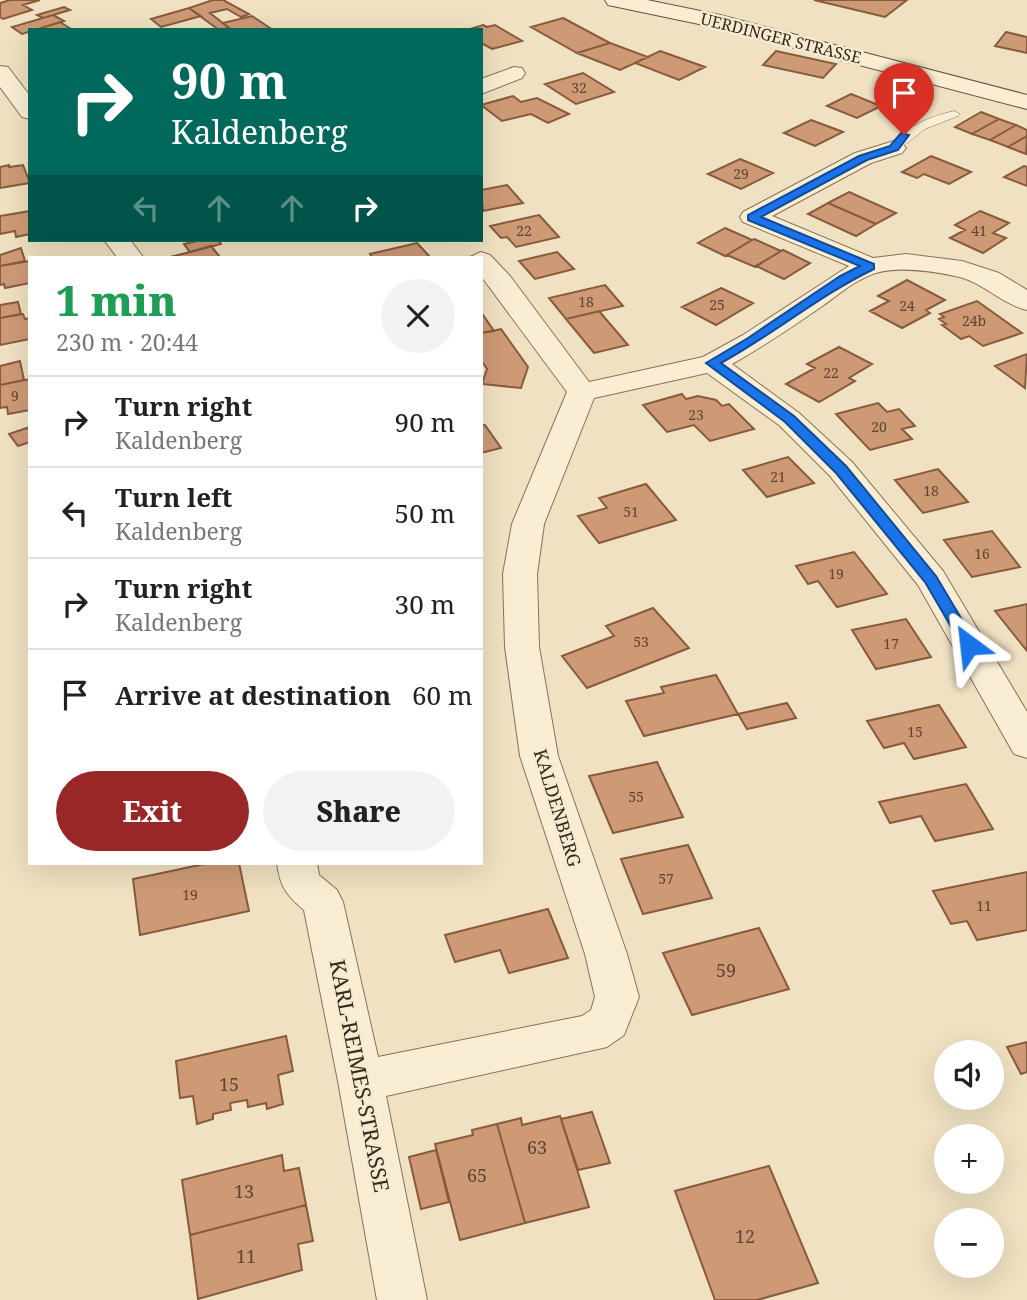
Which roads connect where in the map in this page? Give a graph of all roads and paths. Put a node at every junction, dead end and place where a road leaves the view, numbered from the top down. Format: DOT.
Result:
graph roads {
  1 [pos="616,0"];
  2 [pos="661,0"];
  3 [pos="0,72"];
  4 [pos="513,73"];
  5 [pos="483,86"];
  6 [pos="1027,90"];
  7 [pos="1027,102"];
  8 [pos="28,109"];
  9 [pos="954,114"];
  10 [pos="894,148"];
  11 [pos="119,242"];
  12 [pos="466,242"];
  13 [pos="129,256"];
  14 [pos="477,256"];
  15 [pos="483,266"];
  16 [pos="870,266"];
  17 [pos="491,284"];
  18 [pos="1027,302"];
  19 [pos="712,363"];
  20 [pos="582,392"];
  21 [pos="1027,744"];
  22 [pos="297,865"];
  23 [pos="361,1082"];
  24 [pos="402,1300"];
  1 -- 7 [label="street, UERDINGER STRASSE"];
  2 -- 6 [label="street, UERDINGER STRASSE"];
  3 -- 8 [label="street"];
  4 -- 5 [label="street"];
  9 -- 10 [label="lane"];
  10 -- 16 [label="street"];
  11 -- 13 [label="street"];
  12 -- 14 [label="street"];
  15 -- 17 [label="street"];
  16 -- 18 [label="street"];
  16 -- 19 [label="street"];
  17 -- 20 [label="street"];
  19 -- 20 [label="street"];
  19 -- 21 [label="street"];
  20 -- 23 [label="street, KALDENBERG"];
  22 -- 23 [label="street, KARL-REIMES-STRASSE"];
  23 -- 24 [label="street, KARL-REIMES-STRASSE"];
}
